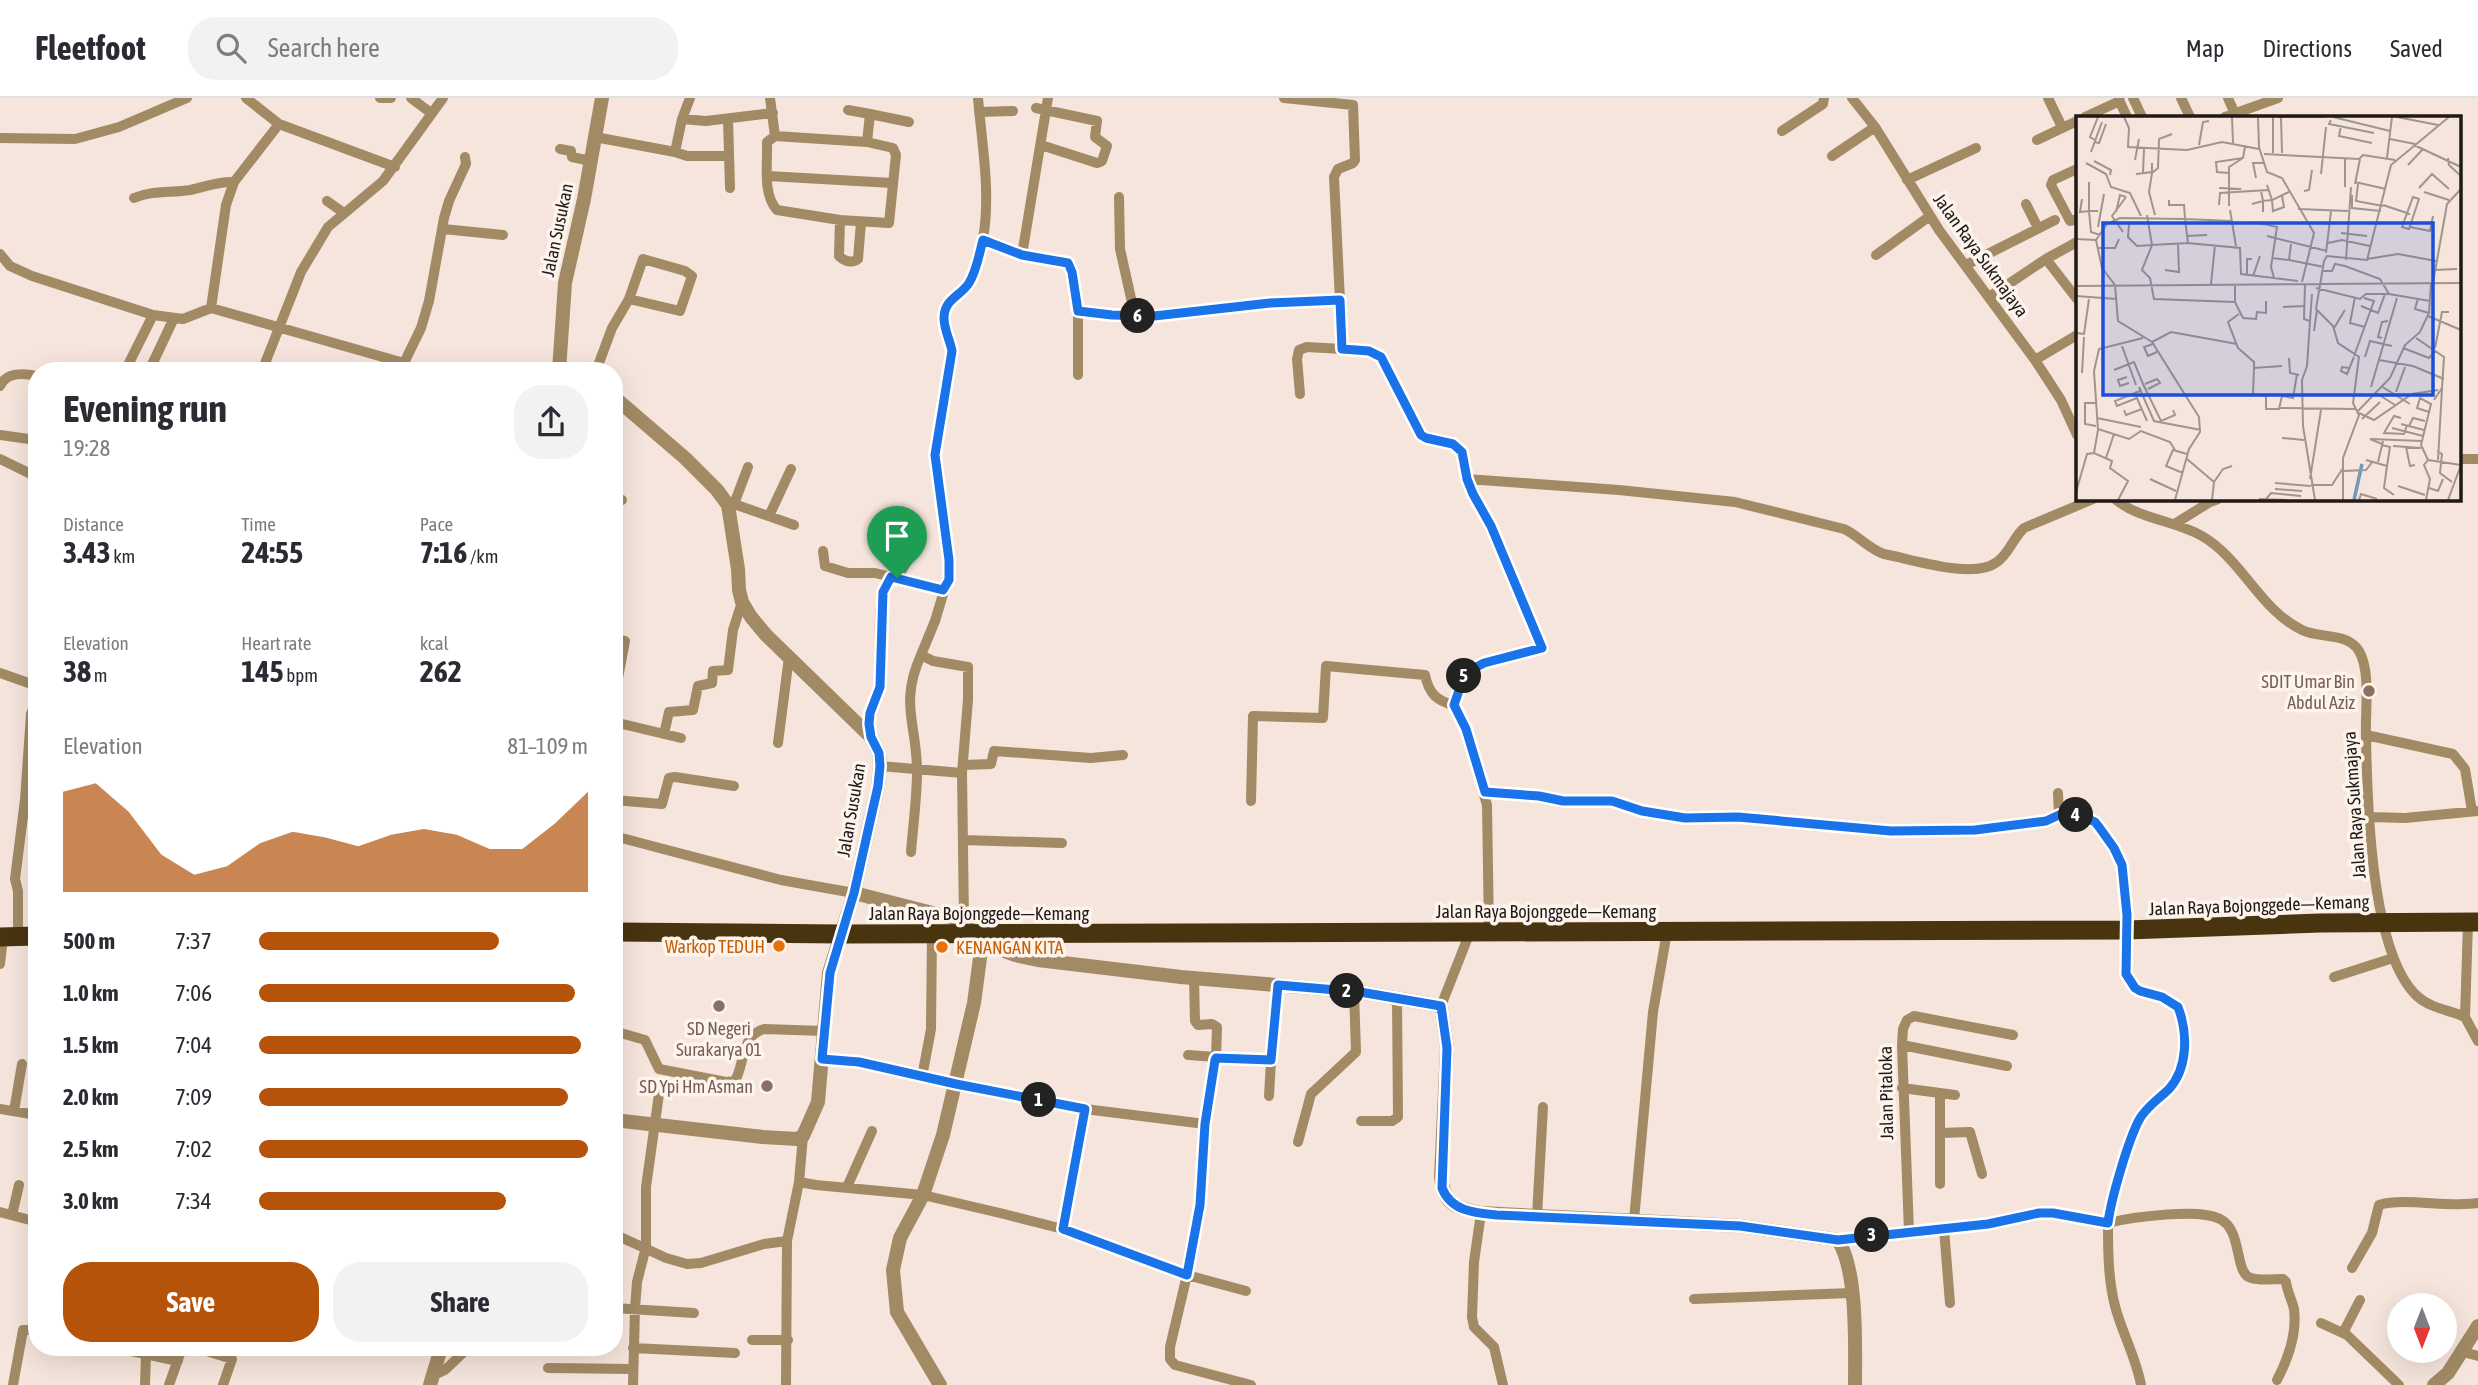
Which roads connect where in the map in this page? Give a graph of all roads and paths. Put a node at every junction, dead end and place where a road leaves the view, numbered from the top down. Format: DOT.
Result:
graph roads {
  1 [pos="187,98"];
  2 [pos="246,98"];
  3 [pos="380,98"];
  4 [pos="391,98"];
  5 [pos="411,98"];
  6 [pos="443,98"];
  7 [pos="602,98"];
  8 [pos="690,98"];
  9 [pos="770,98"];
  10 [pos="978,98"];
  11 [pos="1048,98"];
  12 [pos="1283,98"];
  13 [pos="1824,98"];
  14 [pos="1852,98"];
  15 [pos="2048,98"];
  16 [pos="2133,98"];
  17 [pos="2181,98"];
  18 [pos="2228,98"];
  19 [pos="2278,98"];
  20 [pos="2119,100"];
  21 [pos="1041,109"];
  22 [pos="848,110"];
  23 [pos="1013,111"];
  24 [pos="979,112"];
  25 [pos="431,113"];
  26 [pos="773,113"];
  27 [pos="870,114"];
  28 [pos="2230,115"];
  29 [pos="2087,116"];
  30 [pos="2127,116"];
  31 [pos="2142,116"];
  32 [pos="2190,116"];
  33 [pos="682,119"];
  34 [pos="728,119"];
  35 [pos="2076,121"];
  36 [pos="909,122"];
  37 [pos="279,124"];
  38 [pos="1875,127"];
  39 [pos="2062,128"];
  40 [pos="1782,131"];
  41 [pos="775,136"];
  42 [pos="595,137"];
  43 [pos="0,138"];
  44 [pos="2037,140"];
  45 [pos="867,142"];
  46 [pos="1041,145"];
  47 [pos="1976,148"];
  48 [pos="560,149"];
  49 [pos="675,152"];
  50 [pos="729,156"];
  51 [pos="1832,156"];
  52 [pos="465,157"];
  53 [pos="591,161"];
  54 [pos="395,167"];
  55 [pos="2076,169"];
  56 [pos="768,176"];
  57 [pos="1907,180"];
  58 [pos="234,182"];
  59 [pos="892,183"];
  60 [pos="730,188"];
  61 [pos="1119,197"];
  62 [pos="134,198"];
  63 [pos="327,201"];
  64 [pos="2025,204"];
  65 [pos="344,213"];
  66 [pos="1930,216"];
  67 [pos="2076,219"];
  68 [pos="840,220"];
  69 [pos="2055,220"];
  70 [pos="861,222"];
  71 [pos="2038,228"];
  72 [pos="443,229"];
  73 [pos="503,234"];
  74 [pos="983,240"];
  75 [pos="2076,243"];
  76 [pos="0,254"];
  77 [pos="1022,255"];
  78 [pos="1876,255"];
  79 [pos="2046,259"];
  80 [pos="1966,265"];
  81 [pos="1989,297"];
  82 [pos="2076,298"];
  83 [pos="629,299"];
  84 [pos="1340,300"];
  85 [pos="211,308"];
  86 [pos="1078,311"];
  87 [pos="153,315"];
  88 [pos="1135,316"];
  89 [pos="174,318"];
  90 [pos="281,327"];
  91 [pos="2076,336"];
  92 [pos="1342,349"];
  93 [pos="2035,360"];
  94 [pos="130,362"];
  95 [pos="153,362"];
  96 [pos="265,362"];
  97 [pos="388,362"];
  98 [pos="405,362"];
  99 [pos="559,362"];
  100 [pos="599,362"];
  101 [pos="1078,374"];
  102 [pos="28,376"];
  103 [pos="0,386"];
  104 [pos="1300,394"];
  105 [pos="623,405"];
  106 [pos="2074,419"];
  107 [pos="0,435"];
  108 [pos="28,439"];
  109 [pos="0,459"];
  110 [pos="2460,459"];
  111 [pos="2478,459"];
  112 [pos="748,467"];
  113 [pos="791,469"];
  114 [pos="28,473"];
  115 [pos="1467,479"];
  116 [pos="2091,500"];
  117 [pos="2116,500"];
  118 [pos="2215,500"];
  119 [pos="731,504"];
  120 [pos="769,516"];
  121 [pos="2176,523"];
  122 [pos="794,525"];
  123 [pos="918,544"];
  124 [pos="823,551"];
  125 [pos="894,578"];
  126 [pos="943,590"];
  127 [pos="742,602"];
  128 [pos="921,655"];
  129 [pos="789,657"];
  130 [pos="0,674"];
  131 [pos="28,682"];
  132 [pos="1454,705"];
  133 [pos="623,724"];
  134 [pos="664,734"];
  135 [pos="2366,734"];
  136 [pos="871,737"];
  137 [pos="681,738"];
  138 [pos="778,743"];
  139 [pos="1123,755"];
  140 [pos="880,766"];
  141 [pos="963,769"];
  142 [pos="917,770"];
  143 [pos="28,772"];
  144 [pos="734,786"];
  145 [pos="1485,792"];
  146 [pos="2058,793"];
  147 [pos="25,800"];
  148 [pos="28,801"];
  149 [pos="623,801"];
  150 [pos="1251,801"];
  151 [pos="2475,811"];
  152 [pos="2059,815"];
  153 [pos="2370,817"];
  154 [pos="623,838"];
  155 [pos="963,840"];
  156 [pos="1062,843"];
  157 [pos="911,852"];
  158 [pos="854,893"];
  159 [pos="2383,922"];
  160 [pos="2473,922"];
  161 [pos="2126,930"];
  162 [pos="623,932"];
  163 [pos="1479,932"];
  164 [pos="1667,932"];
  165 [pos="974,933"];
  166 [pos="842,934"];
  167 [pos="932,934"];
  168 [pos="14,937"];
  169 [pos="2393,958"];
  170 [pos="0,964"];
  171 [pos="2334,976"];
  172 [pos="1194,978"];
  173 [pos="1278,985"];
  174 [pos="1354,991"];
  175 [pos="1397,997"];
  176 [pos="1441,1006"];
  177 [pos="2465,1017"];
  178 [pos="824,1031"];
  179 [pos="623,1034"];
  180 [pos="2013,1035"];
  181 [pos="2478,1041"];
  182 [pos="1902,1045"];
  183 [pos="1188,1055"];
  184 [pos="1216,1058"];
  185 [pos="822,1059"];
  186 [pos="1271,1060"];
  187 [pos="22,1064"];
  188 [pos="2007,1066"];
  189 [pos="922,1077"];
  190 [pos="956,1084"];
  191 [pos="1902,1088"];
  192 [pos="659,1094"];
  193 [pos="1940,1094"];
  194 [pos="1955,1095"];
  195 [pos="1269,1096"];
  196 [pos="1543,1107"];
  197 [pos="0,1109"];
  198 [pos="1085,1109"];
  199 [pos="14,1111"];
  200 [pos="28,1113"];
  201 [pos="623,1121"];
  202 [pos="1361,1121"];
  203 [pos="1205,1124"];
  204 [pos="654,1125"];
  205 [pos="872,1131"];
  206 [pos="1940,1132"];
  207 [pos="803,1136"];
  208 [pos="1298,1142"];
  209 [pos="1982,1174"];
  210 [pos="799,1182"];
  211 [pos="1940,1184"];
  212 [pos="19,1185"];
  213 [pos="847,1187"];
  214 [pos="923,1195"];
  215 [pos="2478,1203"];
  216 [pos="6,1213"];
  217 [pos="1481,1213"];
  218 [pos="1537,1216"];
  219 [pos="28,1219"];
  220 [pos="1634,1220"];
  221 [pos="2108,1223"];
  222 [pos="1063,1229"];
  223 [pos="1944,1229"];
  224 [pos="1909,1232"];
  225 [pos="623,1238"];
  226 [pos="1838,1240"];
  227 [pos="787,1241"];
  228 [pos="646,1247"];
  229 [pos="2352,1268"];
  230 [pos="1187,1275"];
  231 [pos="1246,1291"];
  232 [pos="1851,1293"];
  233 [pos="1694,1299"];
  234 [pos="2360,1300"];
  235 [pos="1950,1303"];
  236 [pos="623,1308"];
  237 [pos="635,1309"];
  238 [pos="694,1313"];
  239 [pos="2322,1323"];
  240 [pos="2478,1326"];
  241 [pos="28,1330"];
  242 [pos="2343,1333"];
  243 [pos="752,1340"];
  244 [pos="788,1340"];
  245 [pos="633,1348"];
  246 [pos="2460,1352"];
  247 [pos="735,1353"];
  248 [pos="146,1356"];
  249 [pos="155,1356"];
  250 [pos="180,1356"];
  251 [pos="222,1356"];
  252 [pos="233,1356"];
  253 [pos="439,1356"];
  254 [pos="460,1356"];
  255 [pos="2478,1356"];
  256 [pos="232,1359"];
  257 [pos="178,1361"];
  258 [pos="548,1368"];
  259 [pos="633,1369"];
  260 [pos="432,1380"];
  261 [pos="2277,1380"];
  262 [pos="13,1385"];
  263 [pos="145,1385"];
  264 [pos="169,1385"];
  265 [pos="223,1385"];
  266 [pos="633,1385"];
  267 [pos="786,1385"];
  268 [pos="940,1385"];
  269 [pos="1251,1385"];
  270 [pos="1503,1385"];
  271 [pos="1856,1385"];
  272 [pos="2141,1385"];
  273 [pos="2399,1385"];
  274 [pos="2434,1385"];
  1 -- 43 [label="street"];
  2 -- 37 [label="street"];
  3 -- 4 [label="street"];
  5 -- 25 [label="street"];
  6 -- 25 [label="street"];
  7 -- 42 [label="street, Jalan Susukan"];
  8 -- 33 [label="street"];
  9 -- 26 [label="street"];
  10 -- 24 [label="street"];
  11 -- 21 [label="street"];
  12 -- 84 [label="street"];
  13 -- 40 [label="street"];
  14 -- 38 [label="street, Jalan Raya Sukmajaya"];
  15 -- 39 [label="street"];
  16 -- 31 [label="street"];
  17 -- 32 [label="street"];
  18 -- 28 [label="street"];
  19 -- 28 [label="street"];
  20 -- 29 [label="street"];
  20 -- 30 [label="street"];
  21 -- 46 [label="street"];
  21 -- 46 [label="street"];
  22 -- 27 [label="street"];
  23 -- 24 [label="street"];
  24 -- 74 [label="street"];
  25 -- 54 [label="street"];
  26 -- 34 [label="street"];
  26 -- 41 [label="street"];
  27 -- 36 [label="street"];
  27 -- 45 [label="street"];
  33 -- 34 [label="street"];
  33 -- 49 [label="street"];
  34 -- 50 [label="street"];
  35 -- 39 [label="street"];
  37 -- 54 [label="street"];
  37 -- 58 [label="street"];
  38 -- 51 [label="street"];
  38 -- 57 [label="street, Jalan Raya Sukmajaya"];
  39 -- 44 [label="street"];
  41 -- 45 [label="street"];
  41 -- 56 [label="street"];
  42 -- 49 [label="street"];
  42 -- 53 [label="street, Jalan Susukan"];
  45 -- 59 [label="street"];
  46 -- 77 [label="street"];
  47 -- 57 [label="street"];
  48 -- 53 [label="street"];
  49 -- 50 [label="street"];
  50 -- 60 [label="street"];
  52 -- 72 [label="street"];
  53 -- 99 [label="street, Jalan Susukan"];
  54 -- 65 [label="street"];
  55 -- 67 [label="street"];
  56 -- 59 [label="street"];
  56 -- 68 [label="street"];
  57 -- 66 [label="street, Jalan Raya Sukmajaya"];
  58 -- 62 [label="street"];
  58 -- 85 [label="street"];
  59 -- 70 [label="street"];
  61 -- 88 [label="street"];
  63 -- 65 [label="street"];
  64 -- 71 [label="street"];
  65 -- 90 [label="street"];
  66 -- 78 [label="street"];
  66 -- 80 [label="street, Jalan Raya Sukmajaya"];
  68 -- 70 [label="street"];
  68 -- 70 [label="street"];
  69 -- 71 [label="street"];
  71 -- 80 [label="street"];
  72 -- 73 [label="street"];
  72 -- 98 [label="street"];
  74 -- 77 [label="street"];
  74 -- 126 [label="street"];
  75 -- 79 [label="street"];
  76 -- 87 [label="street"];
  77 -- 86 [label="street"];
  79 -- 81 [label="street"];
  79 -- 82 [label="street"];
  80 -- 81 [label="street, Jalan Raya Sukmajaya"];
  81 -- 93 [label="street, Jalan Raya Sukmajaya"];
  83 -- 83 [label="street"];
  83 -- 100 [label="street"];
  84 -- 88 [label="street"];
  84 -- 92 [label="street"];
  85 -- 89 [label="street"];
  85 -- 90 [label="street"];
  86 -- 88 [label="street"];
  86 -- 101 [label="street"];
  87 -- 89 [label="street"];
  87 -- 94 [label="street"];
  89 -- 95 [label="street"];
  90 -- 96 [label="street"];
  90 -- 97 [label="street"];
  91 -- 93 [label="street"];
  92 -- 104 [label="street"];
  92 -- 115 [label="street"];
  93 -- 106 [label="street, Jalan Raya Sukmajaya"];
  102 -- 103 [label="street"];
  105 -- 119 [label="street"];
  107 -- 108 [label="street"];
  109 -- 114 [label="street"];
  110 -- 111 [label="street"];
  112 -- 119 [label="street"];
  113 -- 120 [label="street"];
  115 -- 116 [label="street"];
  115 -- 132 [label="street"];
  117 -- 121 [label="street, Jalan Raya Sukmajaya"];
  118 -- 121 [label="street"];
  119 -- 120 [label="street"];
  119 -- 127 [label="street, Jalan Susukan"];
  120 -- 122 [label="street"];
  121 -- 135 [label="street, Jalan Raya Sukmajaya"];
  123 -- 125 [label="street"];
  124 -- 125 [label="street"];
  125 -- 126 [label="street"];
  125 -- 136 [label="street"];
  126 -- 128 [label="street"];
  127 -- 129 [label="street, Jalan Susukan"];
  127 -- 134 [label="street"];
  128 -- 141 [label="street"];
  128 -- 142 [label="street"];
  129 -- 136 [label="street, Jalan Susukan"];
  129 -- 138 [label="street"];
  130 -- 131 [label="street"];
  132 -- 145 [label="street"];
  132 -- 150 [label="street"];
  133 -- 134 [label="street"];
  134 -- 137 [label="street"];
  135 -- 151 [label="street"];
  135 -- 153 [label="street, Jalan Raya Sukmajaya"];
  136 -- 140 [label="street, Jalan Susukan"];
  139 -- 141 [label="street"];
  140 -- 142 [label="street"];
  140 -- 158 [label="street, Jalan Susukan"];
  141 -- 142 [label="street"];
  141 -- 155 [label="street"];
  142 -- 157 [label="street"];
  143 -- 147 [label="street"];
  144 -- 149 [label="street"];
  145 -- 152 [label="street"];
  145 -- 163 [label="street"];
  146 -- 152 [label="street"];
  147 -- 148 [label="street"];
  147 -- 168 [label="street"];
  151 -- 153 [label="street"];
  152 -- 161 [label="street"];
  153 -- 159 [label="street, Jalan Raya Sukmajaya"];
  154 -- 158 [label="street"];
  155 -- 156 [label="street"];
  155 -- 165 [label="street"];
  158 -- 165 [label="street"];
  158 -- 166 [label="street, Jalan Susukan"];
  159 -- 160 [label="highway, Jalan Raya Bojonggede—Kemang"];
  159 -- 161 [label="highway, Jalan Raya Bojonggede—Kemang"];
  159 -- 169 [label="street, Jalan Raya Sukmajaya"];
  160 -- 177 [label="street"];
  161 -- 164 [label="highway, Jalan Raya Bojonggede—Kemang"];
  161 -- 221 [label="street"];
  162 -- 166 [label="highway, Jalan Raya Bojonggede—Kemang"];
  163 -- 164 [label="highway, Jalan Raya Bojonggede—Kemang"];
  163 -- 165 [label="highway, Jalan Raya Bojonggede—Kemang"];
  163 -- 176 [label="street"];
  164 -- 220 [label="street"];
  165 -- 167 [label="highway, Jalan Raya Bojonggede—Kemang"];
  165 -- 172 [label="street"];
  165 -- 190 [label="street"];
  166 -- 167 [label="highway, Jalan Raya Bojonggede—Kemang"];
  166 -- 178 [label="street, Jalan Susukan"];
  167 -- 189 [label="street"];
  168 -- 170 [label="street"];
  169 -- 171 [label="street"];
  169 -- 177 [label="street, Jalan Raya Sukmajaya"];
  172 -- 173 [label="street"];
  172 -- 184 [label="street"];
  173 -- 174 [label="street"];
  173 -- 186 [label="street"];
  174 -- 175 [label="street"];
  174 -- 208 [label="street"];
  175 -- 176 [label="street"];
  175 -- 202 [label="street"];
  176 -- 217 [label="street"];
  177 -- 181 [label="street"];
  178 -- 179 [label="street"];
  178 -- 185 [label="street, Jalan Susukan"];
  180 -- 182 [label="street, Jalan Pitaloka"];
  182 -- 188 [label="street"];
  182 -- 191 [label="street, Jalan Pitaloka"];
  183 -- 184 [label="street"];
  184 -- 186 [label="street"];
  184 -- 203 [label="street"];
  185 -- 189 [label="street"];
  185 -- 207 [label="street, Jalan Susukan"];
  186 -- 195 [label="street"];
  187 -- 199 [label="street"];
  189 -- 190 [label="street"];
  190 -- 198 [label="street"];
  190 -- 214 [label="street"];
  191 -- 193 [label="street"];
  191 -- 224 [label="street, Jalan Pitaloka"];
  192 -- 204 [label="street"];
  193 -- 194 [label="street"];
  193 -- 206 [label="street"];
  196 -- 218 [label="street"];
  197 -- 199 [label="street"];
  198 -- 203 [label="street"];
  198 -- 222 [label="street"];
  199 -- 200 [label="street"];
  201 -- 204 [label="street"];
  203 -- 230 [label="street"];
  204 -- 207 [label="street"];
  204 -- 228 [label="street"];
  205 -- 213 [label="street"];
  206 -- 209 [label="street"];
  206 -- 211 [label="street"];
  207 -- 210 [label="street"];
  210 -- 213 [label="street"];
  210 -- 227 [label="street"];
  212 -- 216 [label="street"];
  213 -- 214 [label="street"];
  214 -- 222 [label="street"];
  214 -- 268 [label="street"];
  215 -- 229 [label="street"];
  216 -- 219 [label="street"];
  217 -- 218 [label="street"];
  217 -- 270 [label="street"];
  218 -- 220 [label="street"];
  220 -- 226 [label="street"];
  221 -- 223 [label="street"];
  221 -- 261 [label="street"];
  221 -- 272 [label="street"];
  222 -- 230 [label="street"];
  223 -- 224 [label="street"];
  223 -- 235 [label="street"];
  224 -- 226 [label="street"];
  225 -- 228 [label="street"];
  226 -- 232 [label="street"];
  227 -- 228 [label="street"];
  227 -- 244 [label="street"];
  228 -- 237 [label="street"];
  230 -- 231 [label="street"];
  230 -- 269 [label="street"];
  232 -- 233 [label="street"];
  232 -- 271 [label="street"];
  234 -- 242 [label="street"];
  236 -- 237 [label="street"];
  237 -- 238 [label="street"];
  237 -- 245 [label="street"];
  239 -- 242 [label="street"];
  240 -- 246 [label="street"];
  241 -- 262 [label="street"];
  242 -- 273 [label="street"];
  243 -- 244 [label="street"];
  244 -- 267 [label="street"];
  245 -- 247 [label="street"];
  245 -- 259 [label="street"];
  246 -- 255 [label="street"];
  246 -- 274 [label="street"];
  248 -- 263 [label="street"];
  249 -- 257 [label="street"];
  250 -- 257 [label="street"];
  251 -- 256 [label="street"];
  252 -- 256 [label="street"];
  253 -- 260 [label="street"];
  254 -- 260 [label="street"];
  256 -- 265 [label="street"];
  257 -- 264 [label="street"];
  258 -- 259 [label="street"];
  259 -- 266 [label="street"];
}
